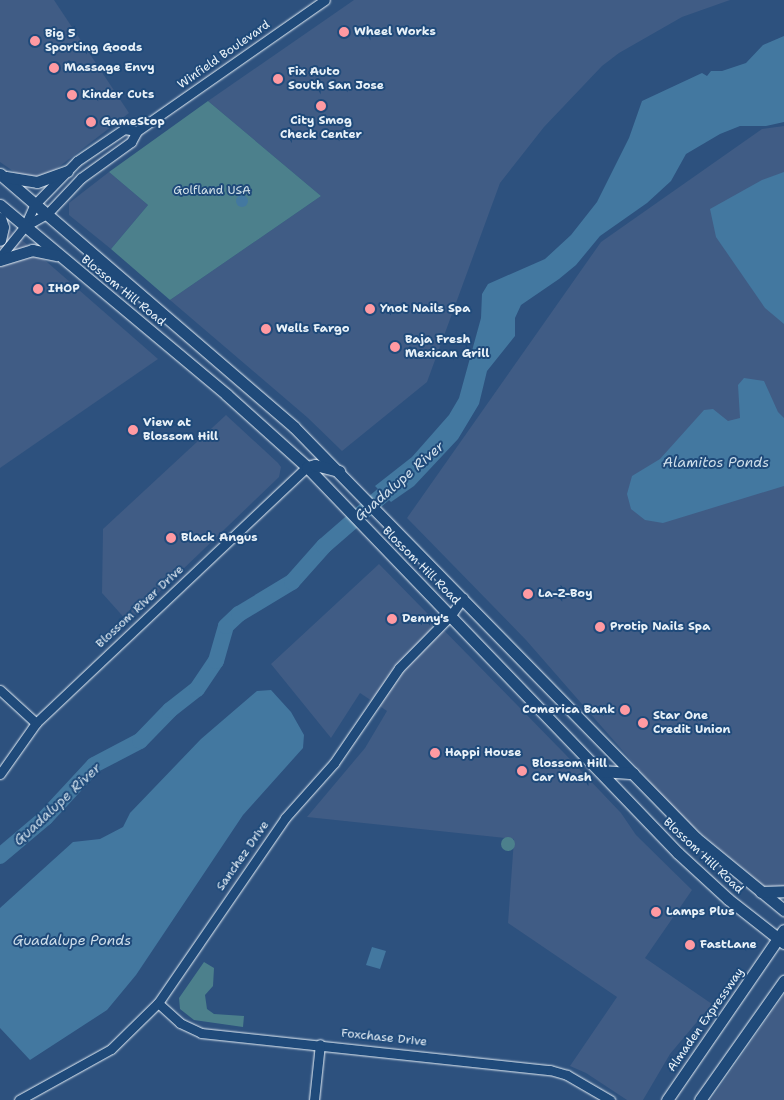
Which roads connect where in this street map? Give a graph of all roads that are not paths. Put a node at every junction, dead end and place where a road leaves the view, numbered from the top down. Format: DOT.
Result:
graph roads {
  1 [pos="325,0"];
  2 [pos="136,131"];
  3 [pos="67,171"];
  4 [pos="2,175"];
  5 [pos="36,204"];
  6 [pos="0,205"];
  7 [pos="47,214"];
  8 [pos="0,218"];
  9 [pos="25,226"];
  10 [pos="0,240"];
  11 [pos="59,256"];
  12 [pos="0,258"];
  13 [pos="254,392"];
  14 [pos="227,395"];
  15 [pos="307,467"];
  16 [pos="343,474"];
  17 [pos="463,598"];
  18 [pos="451,615"];
  19 [pos="0,690"];
  20 [pos="36,723"];
  21 [pos="601,771"];
  22 [pos="633,773"];
  23 [pos="0,774"];
  24 [pos="784,890"];
  25 [pos="761,892"];
  26 [pos="784,910"];
  27 [pos="782,937"];
  28 [pos="782,985"];
  29 [pos="158,1003"];
  30 [pos="320,1044"];
  31 [pos="19,1100"];
  32 [pos="314,1100"];
  33 [pos="610,1100"];
  34 [pos="667,1100"];
  35 [pos="700,1100"];
  1 -- 2 [label="street, Winfield Boulevard"];
  2 -- 3 [label="street, Winfield Boulevard"];
  2 -- 7 [label="street, Winfield Boulevard"];
  3 -- 4 [label="main road"];
  3 -- 5 [label="street, Winfield Boulevard"];
  4 -- 5 [label="main road, Blossom Hill Road"];
  5 -- 7 [label="main road, Blossom Hill Road"];
  5 -- 9 [label="street, Winfield Boulevard"];
  6 -- 9 [label="main road, Blossom Hill Road"];
  7 -- 9 [label="street, Winfield Boulevard"];
  7 -- 13 [label="main road, Blossom Hill Road"];
  8 -- 10 [label="main road"];
  9 -- 11 [label="main road, Blossom Hill Road"];
  9 -- 12 [label="street, Winfield Boulevard"];
  11 -- 12 [label="main road"];
  11 -- 14 [label="main road, Blossom Hill Road"];
  13 -- 14 [label="main road"];
  13 -- 16 [label="main road, Blossom Hill Road"];
  14 -- 15 [label="main road, Blossom Hill Road"];
  15 -- 16 [label="main road"];
  15 -- 18 [label="main road, Blossom Hill Road"];
  15 -- 20 [label="street, Blossom River Drive"];
  16 -- 17 [label="main road, Blossom Hill Road"];
  17 -- 18 [label="street, Sanchez Drive"];
  17 -- 22 [label="main road, Blossom Hill Road"];
  18 -- 21 [label="main road, Blossom Hill Road"];
  18 -- 29 [label="street, Sanchez Drive"];
  19 -- 20 [label="street"];
  20 -- 23 [label="street, Blossom River Drive"];
  21 -- 22 [label="main road"];
  21 -- 27 [label="main road, Blossom Hill Road"];
  22 -- 25 [label="main road, Blossom Hill Road"];
  24 -- 25 [label="main road"];
  25 -- 26 [label="main road, Blossom Hill Road"];
  27 -- 34 [label="main road, Almaden Expressway"];
  28 -- 35 [label="main road"];
  29 -- 30 [label="street, Foxchase Drive"];
  29 -- 31 [label="street, Sanchez Drive"];
  30 -- 32 [label="street"];
  30 -- 33 [label="street, Foxchase Drive"];
}
